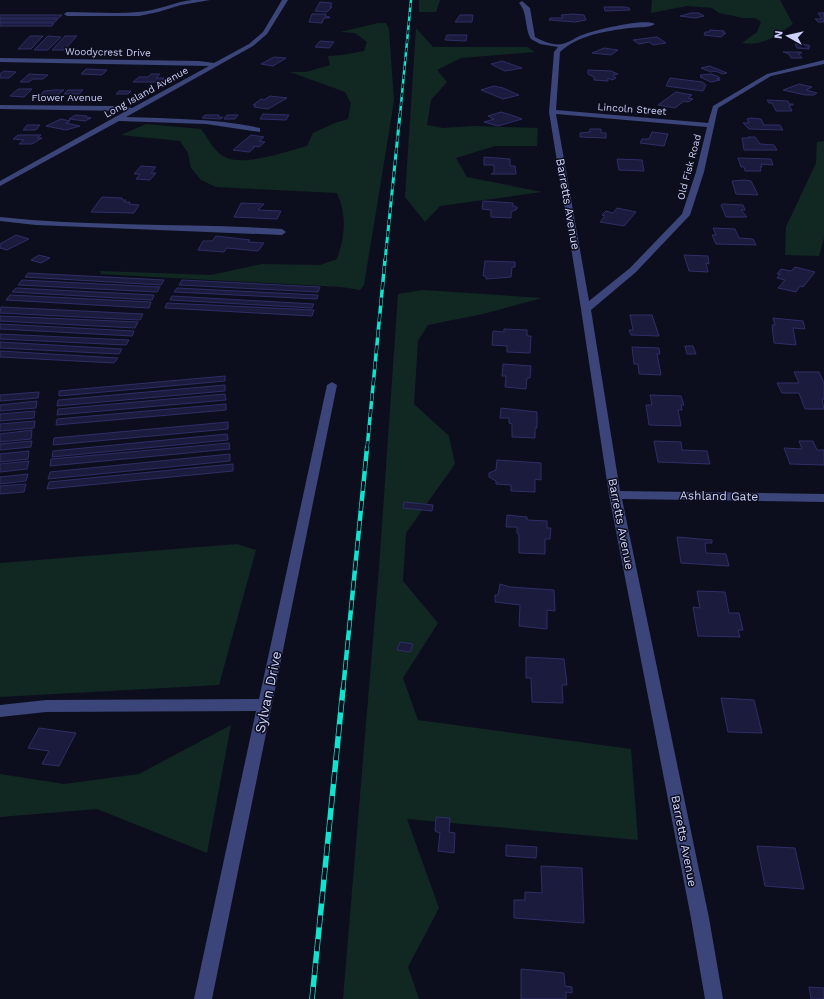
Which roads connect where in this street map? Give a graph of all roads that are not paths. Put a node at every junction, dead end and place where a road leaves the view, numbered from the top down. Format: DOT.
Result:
graph roads {
  1 [pos="207,0"];
  2 [pos="285,0"];
  3 [pos="522,3"];
  4 [pos="67,14"];
  5 [pos="652,24"];
  6 [pos="561,46"];
  7 [pos="0,60"];
  8 [pos="824,62"];
  9 [pos="216,65"];
  10 [pos="0,107"];
  11 [pos="133,110"];
  12 [pos="552,112"];
  13 [pos="117,119"];
  14 [pos="710,125"];
  15 [pos="257,130"];
  16 [pos="0,184"];
  17 [pos="0,219"];
  18 [pos="282,232"];
  19 [pos="586,310"];
  20 [pos="332,384"];
  21 [pos="615,495"];
  22 [pos="824,498"];
  23 [pos="265,705"];
  24 [pos="0,711"];
  25 [pos="203,999"];
  26 [pos="714,999"];
  1 -- 4 [label="street"];
  2 -- 9 [label="street, Long Island Avenue"];
  3 -- 6 [label="street"];
  5 -- 6 [label="street"];
  6 -- 12 [label="street, Barretts Avenue"];
  7 -- 9 [label="street, Woodycrest Drive"];
  8 -- 14 [label="street, Old Fisk Road"];
  9 -- 11 [label="street, Long Island Avenue"];
  10 -- 11 [label="street, Flower Avenue"];
  11 -- 13 [label="street, Long Island Avenue"];
  12 -- 14 [label="street, Lincoln Street"];
  12 -- 19 [label="street, Barretts Avenue"];
  13 -- 15 [label="street"];
  13 -- 16 [label="street, Long Island Avenue"];
  14 -- 19 [label="street, Old Fisk Road"];
  17 -- 18 [label="street"];
  19 -- 21 [label="street, Barretts Avenue"];
  20 -- 23 [label="street, Sylvan Drive"];
  21 -- 22 [label="street, Ashland Gate"];
  21 -- 26 [label="street, Barretts Avenue"];
  23 -- 24 [label="street"];
  23 -- 25 [label="street, Sylvan Drive"];
}
